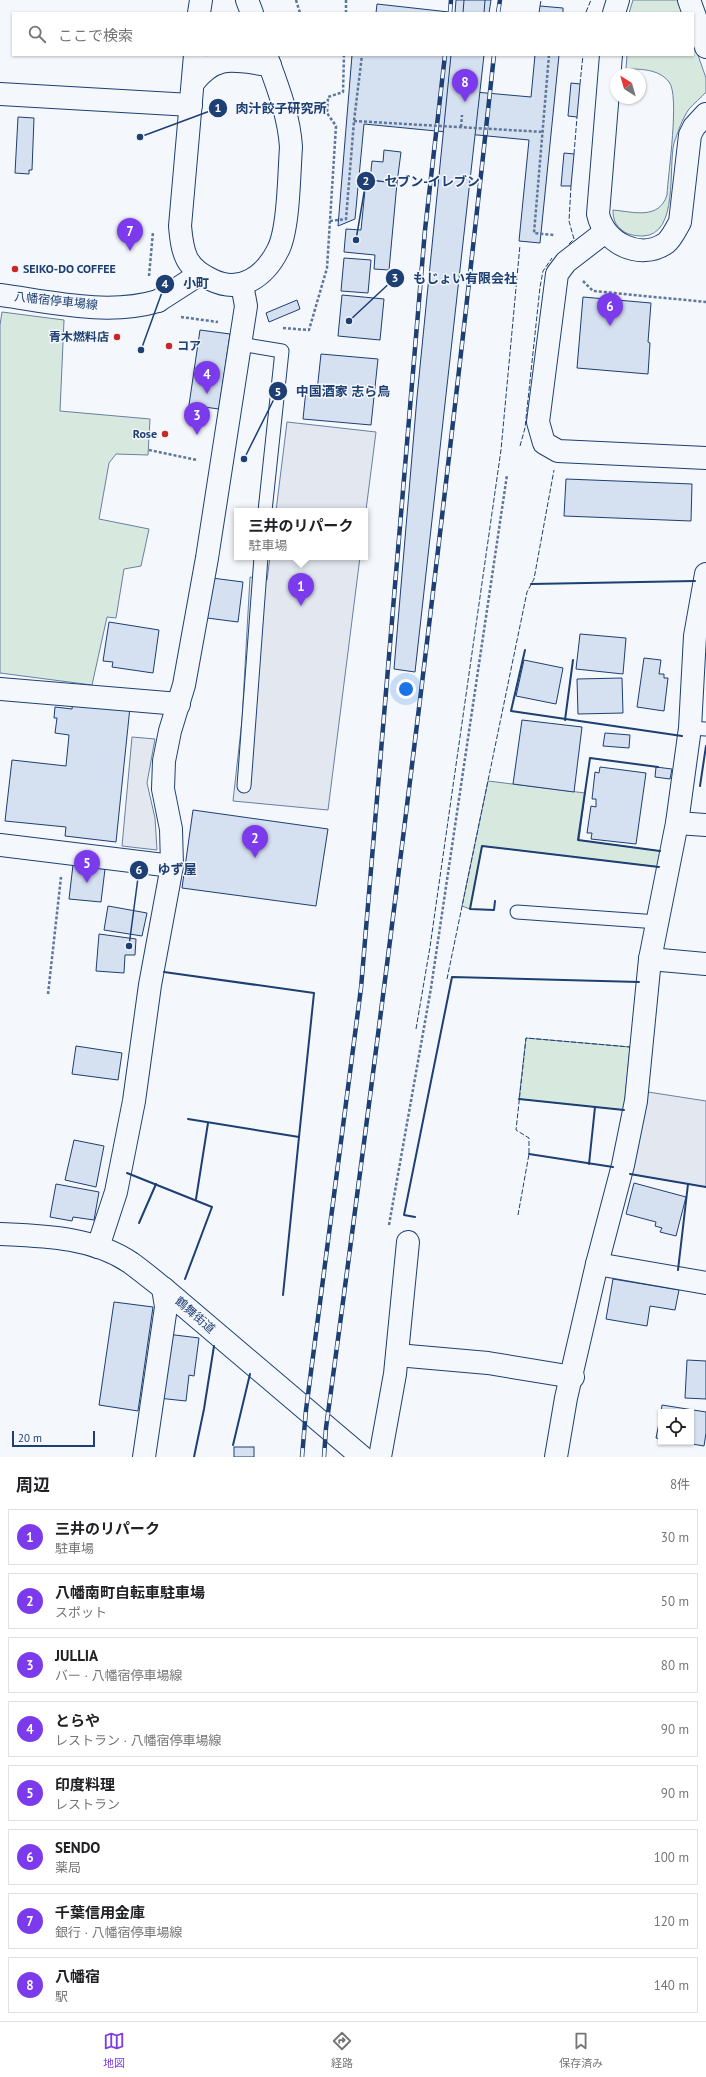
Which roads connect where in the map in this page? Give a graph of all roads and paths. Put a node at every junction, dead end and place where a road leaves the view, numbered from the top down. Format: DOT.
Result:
graph roads {
  1 [pos="201,0"];
  2 [pos="247,0"];
  3 [pos="296,0"];
  4 [pos="346,0"];
  5 [pos="618,0"];
  6 [pos="689,0"];
  7 [pos="199,12"];
  8 [pos="252,12"];
  9 [pos="300,12"];
  10 [pos="346,12"];
  11 [pos="614,12"];
  12 [pos="693,12"];
  13 [pos="694,14"];
  14 [pos="706,47"];
  15 [pos="195,56"];
  16 [pos="344,56"];
  17 [pos="362,56"];
  18 [pos="549,56"];
  19 [pos="611,56"];
  20 [pos="268,60"];
  21 [pos="193,83"];
  22 [pos="0,94"];
  23 [pos="191,105"];
  24 [pos="704,114"];
  25 [pos="462,115"];
  26 [pos="354,121"];
  27 [pos="461,127"];
  28 [pos="544,132"];
  29 [pos="330,221"];
  30 [pos="605,232"];
  31 [pos="554,235"];
  32 [pos="200,274"];
  33 [pos="580,277"];
  34 [pos="242,284"];
  35 [pos="0,295"];
  36 [pos="706,302"];
  37 [pos="176,316"];
  38 [pos="221,322"];
  39 [pos="278,328"];
  40 [pos="240,344"];
  41 [pos="149,450"];
  42 [pos="706,458"];
  43 [pos="221,464"];
  44 [pos="507,475"];
  45 [pos="265,508"];
  46 [pos="261,560"];
  47 [pos="706,574"];
  48 [pos="0,689"];
  49 [pos="179,704"];
  50 [pos="698,728"];
  51 [pos="244,786"];
  52 [pos="678,823"];
  53 [pos="706,825"];
  54 [pos="0,845"];
  55 [pos="66,853"];
  56 [pos="172,866"];
  57 [pos="517,912"];
  58 [pos="658,922"];
  59 [pos="650,959"];
  60 [pos="706,964"];
  61 [pos="48,994"];
  62 [pos="0,1234"];
  63 [pos="408,1242"];
  64 [pos="98,1247"];
  65 [pos="597,1264"];
  66 [pos="706,1283"];
  67 [pos="163,1288"];
  68 [pos="397,1355"];
  69 [pos="573,1377"];
  70 [pos="144,1457"];
  71 [pos="362,1457"];
  72 [pos="380,1457"];
  73 [pos="556,1457"];
  1 -- 7 [label="street"];
  2 -- 8 [label="street"];
  3 -- 9 [label="path"];
  4 -- 10 [label="path"];
  5 -- 11 [label="street"];
  6 -- 12 [label="street"];
  13 -- 14 [label="street"];
  15 -- 21 [label="street"];
  16 -- 29 [label="path"];
  17 -- 26 [label="path"];
  18 -- 28 [label="path"];
  19 -- 30 [label="street"];
  20 -- 21 [label="street"];
  20 -- 34 [label="street"];
  21 -- 23 [label="street"];
  22 -- 23 [label="street"];
  23 -- 32 [label="street"];
  24 -- 30 [label="street"];
  25 -- 27 [label="path"];
  26 -- 27 [label="path, bridge"];
  26 -- 29 [label="path"];
  27 -- 28 [label="path, bridge"];
  28 -- 31 [label="path"];
  29 -- 39 [label="path"];
  30 -- 42 [label="street"];
  32 -- 34 [label="street"];
  32 -- 35 [label="street, 八幡宿停車場線"];
  33 -- 36 [label="path"];
  34 -- 40 [label="street"];
  37 -- 38 [label="path"];
  40 -- 43 [label="street"];
  40 -- 45 [label="lane"];
  41 -- 43 [label="path"];
  43 -- 49 [label="street"];
  44 -- 63 [label="path"];
  46 -- 51 [label="lane"];
  47 -- 50 [label="street"];
  48 -- 49 [label="street"];
  49 -- 56 [label="street"];
  50 -- 52 [label="street"];
  52 -- 53 [label="street"];
  52 -- 58 [label="street"];
  54 -- 55 [label="street"];
  55 -- 56 [label="street"];
  55 -- 61 [label="path"];
  56 -- 64 [label="street"];
  57 -- 58 [label="lane"];
  58 -- 59 [label="street"];
  59 -- 60 [label="street"];
  59 -- 65 [label="street"];
  62 -- 64 [label="street, 鶴舞街道"];
  63 -- 68 [label="street"];
  64 -- 67 [label="street, 鶴舞街道"];
  65 -- 66 [label="street"];
  65 -- 69 [label="street"];
  67 -- 70 [label="street"];
  67 -- 71 [label="street, 鶴舞街道"];
  68 -- 69 [label="street"];
  68 -- 72 [label="street"];
  69 -- 73 [label="street"];
}
